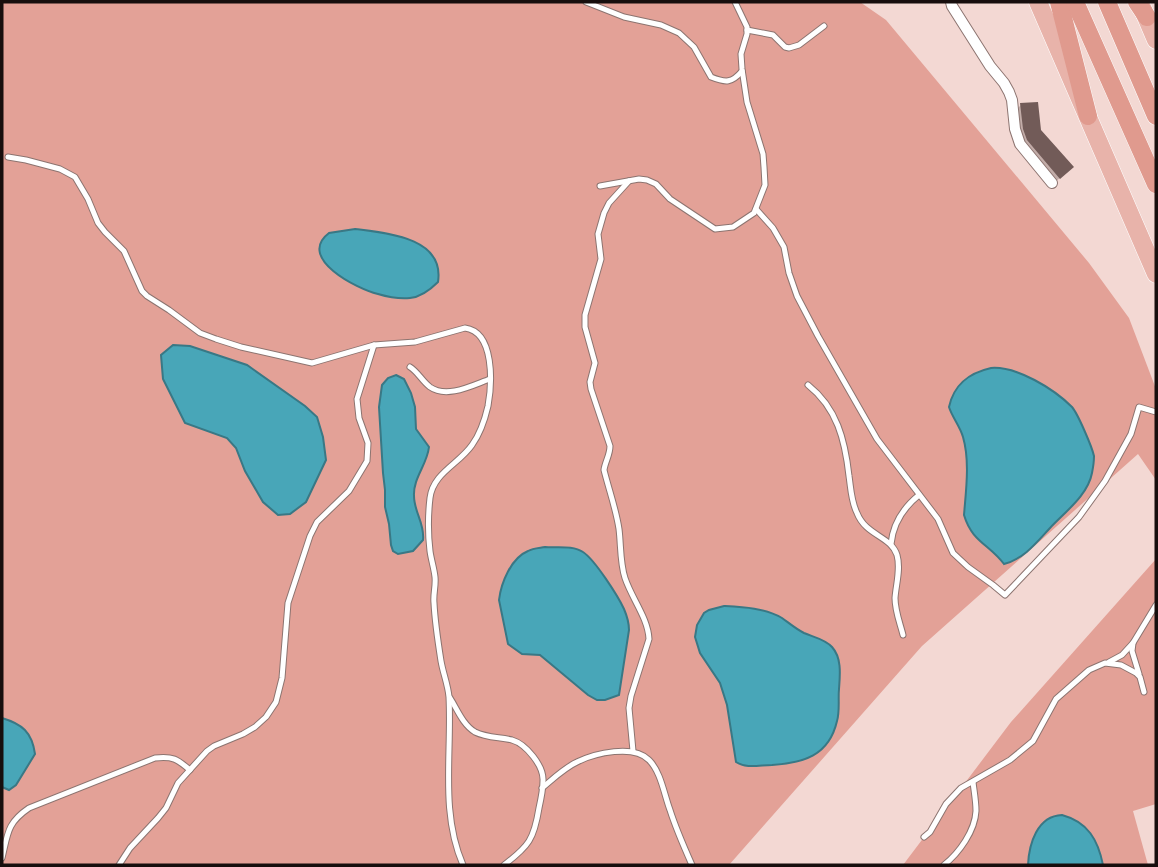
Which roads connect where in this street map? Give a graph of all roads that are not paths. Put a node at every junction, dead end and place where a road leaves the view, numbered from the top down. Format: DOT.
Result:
graph roads {
  1 [pos="586,2"];
  2 [pos="735,2"];
  3 [pos="951,2"];
  4 [pos="1038,2"];
  5 [pos="1059,2"];
  6 [pos="1075,2"];
  7 [pos="1107,2"];
  8 [pos="1141,7"];
  9 [pos="824,26"];
  10 [pos="747,30"];
  11 [pos="1156,40"];
  12 [pos="742,71"];
  13 [pos="1088,116"];
  14 [pos="1156,116"];
  15 [pos="8,157"];
  16 [pos="629,181"];
  17 [pos="1052,183"];
  18 [pos="1156,184"];
  19 [pos="600,186"];
  20 [pos="756,209"];
  21 [pos="1156,274"];
  22 [pos="374,345"];
  23 [pos="410,367"];
  24 [pos="490,379"];
  25 [pos="808,385"];
  26 [pos="1156,412"];
  27 [pos="919,495"];
  28 [pos="891,544"];
  29 [pos="1156,605"];
  30 [pos="903,635"];
  31 [pos="1133,643"];
  32 [pos="1105,663"];
  33 [pos="1140,677"];
  34 [pos="1144,692"];
  35 [pos="449,695"];
  36 [pos="633,751"];
  37 [pos="190,770"];
  38 [pos="973,782"];
  39 [pos="542,788"];
  40 [pos="924,837"];
  41 [pos="2,858"];
  42 [pos="119,865"];
  43 [pos="463,865"];
  44 [pos="504,865"];
  45 [pos="692,865"];
  46 [pos="944,865"];
  1 -- 12 [label="lane"];
  2 -- 10 [label="lane"];
  3 -- 17 [label="street"];
  4 -- 13 [label="main road"];
  5 -- 13 [label="highway"];
  6 -- 18 [label="highway"];
  7 -- 14 [label="highway"];
  8 -- 11 [label="main road"];
  9 -- 10 [label="lane"];
  10 -- 12 [label="lane"];
  12 -- 20 [label="lane"];
  13 -- 21 [label="main road"];
  15 -- 22 [label="lane"];
  16 -- 19 [label="lane"];
  16 -- 20 [label="lane"];
  16 -- 36 [label="lane"];
  20 -- 27 [label="lane"];
  22 -- 24 [label="lane"];
  22 -- 37 [label="lane"];
  23 -- 24 [label="lane"];
  24 -- 35 [label="lane"];
  25 -- 28 [label="lane"];
  26 -- 27 [label="lane"];
  27 -- 28 [label="lane"];
  28 -- 30 [label="lane"];
  29 -- 31 [label="lane"];
  31 -- 32 [label="lane"];
  31 -- 33 [label="lane"];
  32 -- 33 [label="lane"];
  32 -- 38 [label="lane"];
  33 -- 34 [label="lane"];
  35 -- 39 [label="lane"];
  35 -- 43 [label="lane"];
  36 -- 39 [label="lane"];
  36 -- 45 [label="lane"];
  37 -- 41 [label="lane"];
  37 -- 42 [label="lane"];
  38 -- 40 [label="lane"];
  38 -- 46 [label="lane"];
  39 -- 44 [label="lane"];
}
